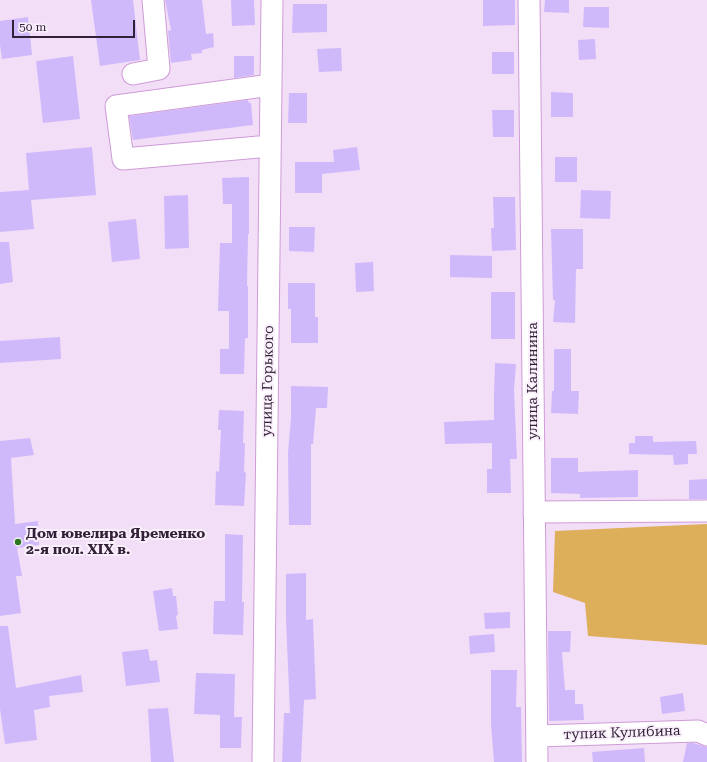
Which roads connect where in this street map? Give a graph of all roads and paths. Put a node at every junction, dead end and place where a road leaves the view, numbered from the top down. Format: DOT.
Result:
graph roads {
  1 [pos="153,0"];
  2 [pos="272,0"];
  3 [pos="529,0"];
  4 [pos="133,74"];
  5 [pos="271,85"];
  6 [pos="270,146"];
  7 [pos="707,511"];
  8 [pos="534,512"];
  9 [pos="707,735"];
  10 [pos="537,736"];
  11 [pos="263,762"];
  12 [pos="537,762"];
  1 -- 4 [label="street"];
  2 -- 5 [label="street, улица Горького"];
  3 -- 8 [label="street, улица Калинина"];
  5 -- 6 [label="street, улица Горького"];
  5 -- 6 [label="street"];
  6 -- 11 [label="street, улица Горького"];
  7 -- 8 [label="street"];
  8 -- 10 [label="street, улица Калинина"];
  9 -- 10 [label="street, тупик Кулибина"];
  10 -- 12 [label="street, улица Калинина"];
}
